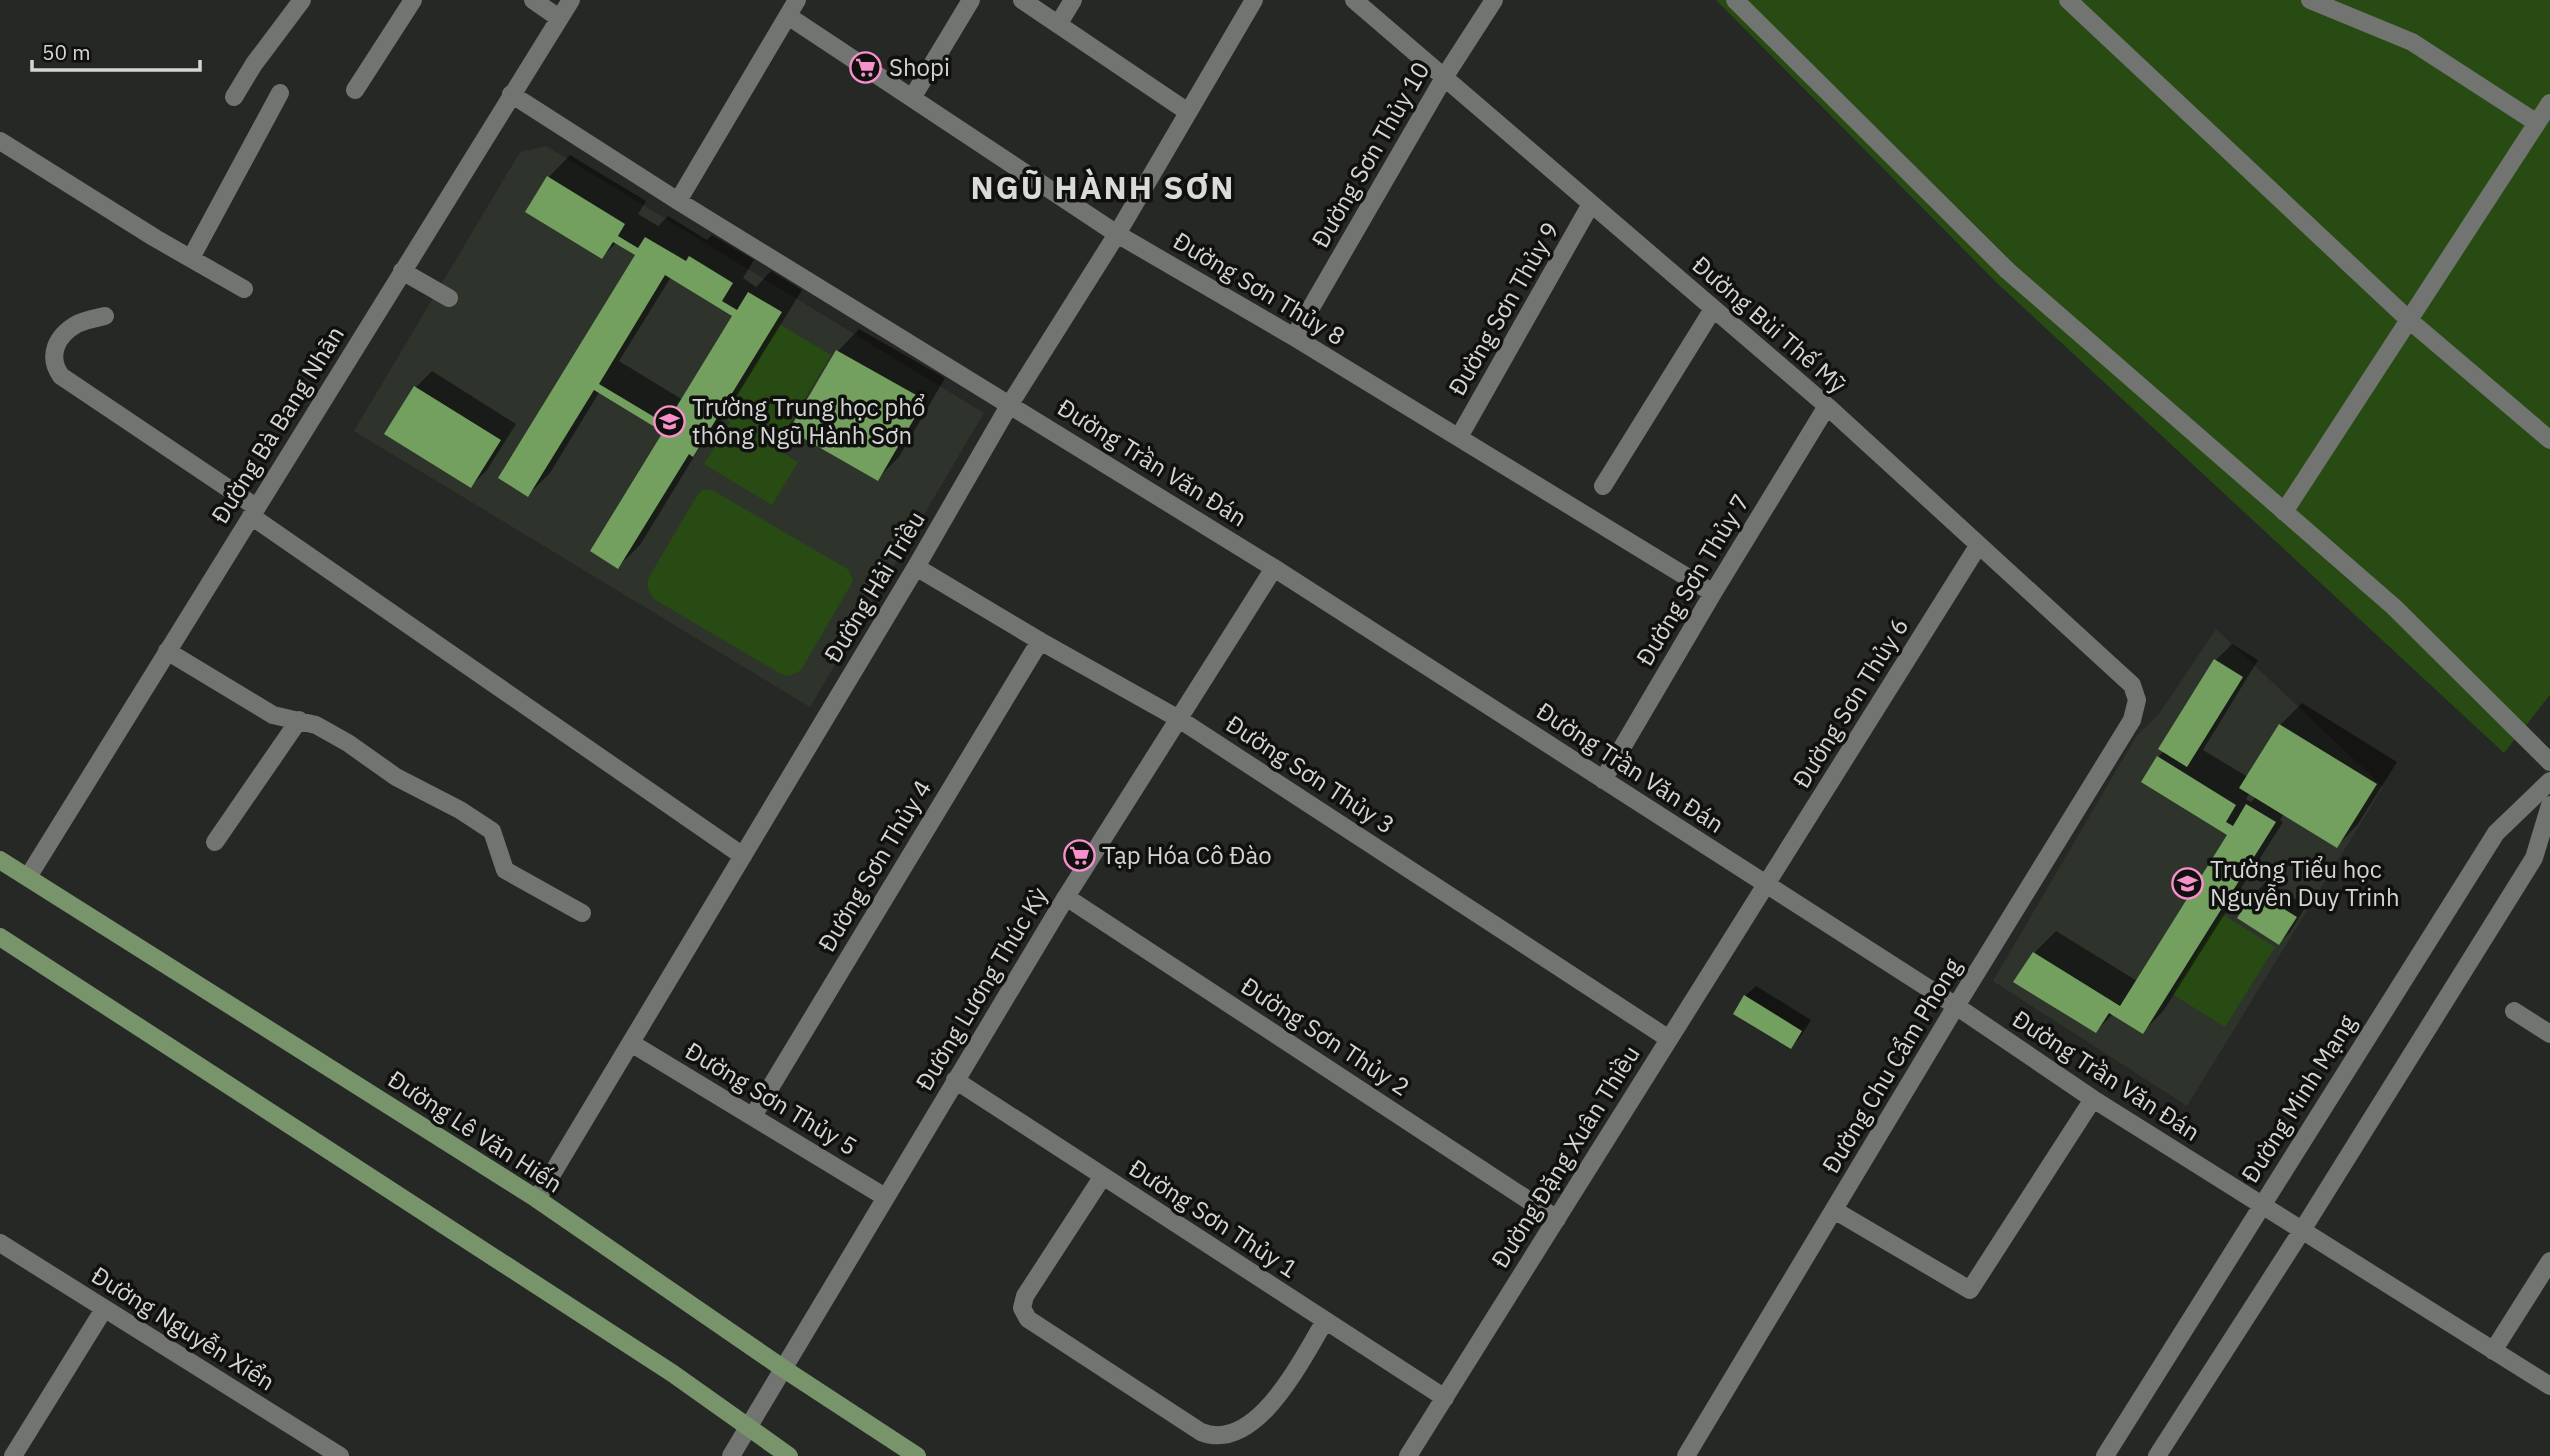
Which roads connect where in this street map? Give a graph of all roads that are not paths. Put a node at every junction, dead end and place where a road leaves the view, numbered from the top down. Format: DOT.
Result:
graph roads {
  1 [pos="302,0"];
  2 [pos="413,0"];
  3 [pos="533,0"];
  4 [pos="571,0"];
  5 [pos="797,0"];
  6 [pos="971,0"];
  7 [pos="1022,0"];
  8 [pos="1073,0"];
  9 [pos="1254,0"];
  10 [pos="1354,0"];
  11 [pos="1494,0"];
  12 [pos="1735,0"];
  13 [pos="2068,0"];
  14 [pos="2310,0"];
  15 [pos="788,16"];
  16 [pos="559,18"];
  17 [pos="1059,23"];
  18 [pos="1444,76"];
  19 [pos="355,90"];
  20 [pos="280,93"];
  21 [pos="511,94"];
  22 [pos="234,97"];
  23 [pos="912,98"];
  24 [pos="2550,103"];
  25 [pos="1188,113"];
  26 [pos="2537,123"];
  27 [pos="0,141"];
  28 [pos="678,201"];
  29 [pos="1591,204"];
  30 [pos="1117,234"];
  31 [pos="191,258"];
  32 [pos="402,271"];
  33 [pos="244,289"];
  34 [pos="449,298"];
  35 [pos="1713,309"];
  36 [pos="105,316"];
  37 [pos="2409,320"];
  38 [pos="1294,337"];
  39 [pos="1010,404"];
  40 [pos="1827,406"];
  41 [pos="1458,437"];
  42 [pos="2550,440"];
  43 [pos="1603,486"];
  44 [pos="253,511"];
  45 [pos="2284,512"];
  46 [pos="1978,546"];
  47 [pos="916,567"];
  48 [pos="1274,568"];
  49 [pos="1713,593"];
  50 [pos="1040,642"];
  51 [pos="167,650"];
  52 [pos="2137,700"];
  53 [pos="1179,719"];
  54 [pos="299,720"];
  55 [pos="2550,762"];
  56 [pos="1603,780"];
  57 [pos="2550,781"];
  58 [pos="2550,804"];
  59 [pos="215,842"];
  60 [pos="743,856"];
  61 [pos="0,860"];
  62 [pos="28,877"];
  63 [pos="1766,885"];
  64 [pos="1066,897"];
  65 [pos="582,913"];
  66 [pos="0,937"];
  67 [pos="1956,1006"];
  68 [pos="2514,1011"];
  69 [pos="2550,1034"];
  70 [pos="1669,1039"];
  71 [pos="631,1043"];
  72 [pos="955,1080"];
  73 [pos="2093,1099"];
  74 [pos="753,1116"];
  75 [pos="1103,1176"];
  76 [pos="885,1197"];
  77 [pos="537,1199"];
  78 [pos="2260,1205"];
  79 [pos="1834,1210"];
  80 [pos="1557,1219"];
  81 [pos="2301,1232"];
  82 [pos="0,1243"];
  83 [pos="2550,1261"];
  84 [pos="104,1309"];
  85 [pos="1325,1321"];
  86 [pos="2493,1351"];
  87 [pos="784,1369"];
  88 [pos="2550,1386"];
  89 [pos="1445,1398"];
  90 [pos="748,1426"];
  91 [pos="1689,1455"];
  92 [pos="13,1456"];
  93 [pos="340,1456"];
  94 [pos="731,1456"];
  95 [pos="789,1456"];
  96 [pos="917,1456"];
  97 [pos="1408,1456"];
  98 [pos="2105,1456"];
  99 [pos="2157,1456"];
  1 -- 22 [label="street"];
  2 -- 19 [label="street"];
  3 -- 16 [label="street"];
  4 -- 16 [label="street, Đường Bà Bang Nhãn"];
  5 -- 15 [label="street"];
  6 -- 23 [label="street"];
  7 -- 17 [label="street"];
  8 -- 17 [label="street"];
  9 -- 25 [label="street, Đường Hải Triều"];
  10 -- 18 [label="street, Đường Bùi Thế Mỹ"];
  11 -- 18 [label="street, Đường Sơn Thủy 10"];
  12 -- 45 [label="street"];
  13 -- 37 [label="street"];
  14 -- 26 [label="street"];
  15 -- 23 [label="street, Đường Sơn Thủy 8"];
  15 -- 28 [label="street"];
  16 -- 21 [label="street, Đường Bà Bang Nhãn"];
  17 -- 25 [label="street"];
  18 -- 29 [label="street, Đường Bùi Thế Mỹ"];
  18 -- 38 [label="street, Đường Sơn Thủy 10"];
  20 -- 31 [label="street"];
  21 -- 28 [label="street, Đường Trần Văn Đán"];
  21 -- 32 [label="street, Đường Bà Bang Nhãn"];
  23 -- 30 [label="street, Đường Sơn Thủy 8"];
  24 -- 26 [label="street"];
  25 -- 30 [label="street, Đường Hải Triều"];
  26 -- 37 [label="street"];
  27 -- 31 [label="street"];
  28 -- 39 [label="street, Đường Trần Văn Đán"];
  29 -- 35 [label="street, Đường Bùi Thế Mỹ"];
  29 -- 41 [label="street, Đường Sơn Thủy 9"];
  30 -- 38 [label="street, Đường Sơn Thủy 8"];
  30 -- 39 [label="street, Đường Hải Triều"];
  31 -- 33 [label="street"];
  32 -- 34 [label="street"];
  32 -- 44 [label="street, Đường Bà Bang Nhãn"];
  35 -- 40 [label="street, Đường Bùi Thế Mỹ"];
  35 -- 43 [label="street"];
  36 -- 44 [label="street"];
  37 -- 42 [label="street"];
  37 -- 45 [label="street"];
  38 -- 41 [label="street, Đường Sơn Thủy 8"];
  39 -- 47 [label="street, Đường Hải Triều"];
  39 -- 48 [label="street, Đường Trần Văn Đán"];
  40 -- 46 [label="street, Đường Bùi Thế Mỹ"];
  40 -- 49 [label="street, Đường Sơn Thủy 7"];
  41 -- 49 [label="street, Đường Sơn Thủy 8"];
  44 -- 51 [label="street, Đường Bà Bang Nhãn"];
  44 -- 60 [label="street"];
  45 -- 55 [label="street"];
  46 -- 52 [label="street, Đường Bùi Thế Mỹ"];
  46 -- 63 [label="street, Đường Sơn Thủy 6"];
  47 -- 50 [label="street, Đường Sơn Thủy 3"];
  47 -- 60 [label="street, Đường Hải Triều"];
  48 -- 53 [label="street, Đường Lương Thúc Kỳ"];
  48 -- 56 [label="street, Đường Trần Văn Đán"];
  49 -- 56 [label="street, Đường Sơn Thủy 7"];
  50 -- 53 [label="street, Đường Sơn Thủy 3"];
  50 -- 74 [label="street, Đường Sơn Thủy 4"];
  51 -- 54 [label="street"];
  51 -- 62 [label="street, Đường Bà Bang Nhãn"];
  52 -- 67 [label="street, Đường Chu Cẩm Phong"];
  53 -- 64 [label="street, Đường Lương Thúc Kỳ"];
  53 -- 70 [label="street, Đường Sơn Thủy 3"];
  54 -- 59 [label="street"];
  54 -- 65 [label="street"];
  56 -- 63 [label="street, Đường Trần Văn Đán"];
  57 -- 78 [label="street, Đường Minh Mạng"];
  58 -- 81 [label="street"];
  60 -- 71 [label="street, Đường Hải Triều"];
  61 -- 62 [label="main road, Đường Lê Văn Hiến"];
  62 -- 77 [label="main road, Đường Lê Văn Hiến"];
  63 -- 67 [label="street, Đường Trần Văn Đán"];
  63 -- 70 [label="street, Đường Đặng Xuân Thiều"];
  64 -- 72 [label="street, Đường Lương Thúc Kỳ"];
  64 -- 80 [label="street, Đường Sơn Thủy 2"];
  66 -- 90 [label="main road"];
  67 -- 73 [label="street, Đường Trần Văn Đán"];
  67 -- 79 [label="street, Đường Chu Cẩm Phong"];
  68 -- 69 [label="street"];
  70 -- 80 [label="street, Đường Đặng Xuân Thiều"];
  71 -- 74 [label="street, Đường Sơn Thủy 5"];
  71 -- 77 [label="street, Đường Hải Triều"];
  72 -- 75 [label="street, Đường Sơn Thủy 1"];
  72 -- 76 [label="street, Đường Lương Thúc Kỳ"];
  73 -- 78 [label="street, Đường Trần Văn Đán"];
  73 -- 79 [label="street"];
  74 -- 76 [label="street, Đường Sơn Thủy 5"];
  75 -- 85 [label="street, Đường Sơn Thủy 1"];
  75 -- 85 [label="street"];
  76 -- 87 [label="street, Đường Lương Thúc Kỳ"];
  77 -- 87 [label="main road, Đường Lê Văn Hiến"];
  78 -- 81 [label="street, Đường Trần Văn Đán"];
  78 -- 98 [label="street, Đường Minh Mạng"];
  79 -- 91 [label="street, Đường Chu Cẩm Phong"];
  80 -- 89 [label="street, Đường Đặng Xuân Thiều"];
  81 -- 86 [label="street, Đường Trần Văn Đán"];
  81 -- 99 [label="street"];
  82 -- 84 [label="street, Đường Nguyễn Xiển"];
  83 -- 86 [label="street"];
  84 -- 92 [label="street"];
  84 -- 93 [label="street, Đường Nguyễn Xiển"];
  85 -- 89 [label="street, Đường Sơn Thủy 1"];
  86 -- 88 [label="street, Đường Trần Văn Đán"];
  87 -- 90 [label="street, Đường Lương Thúc Kỳ"];
  87 -- 96 [label="main road, Đường Lê Văn Hiến"];
  89 -- 97 [label="street, Đường Đặng Xuân Thiều"];
  90 -- 94 [label="street, Đường Lương Thúc Kỳ"];
  90 -- 95 [label="main road"];
}
